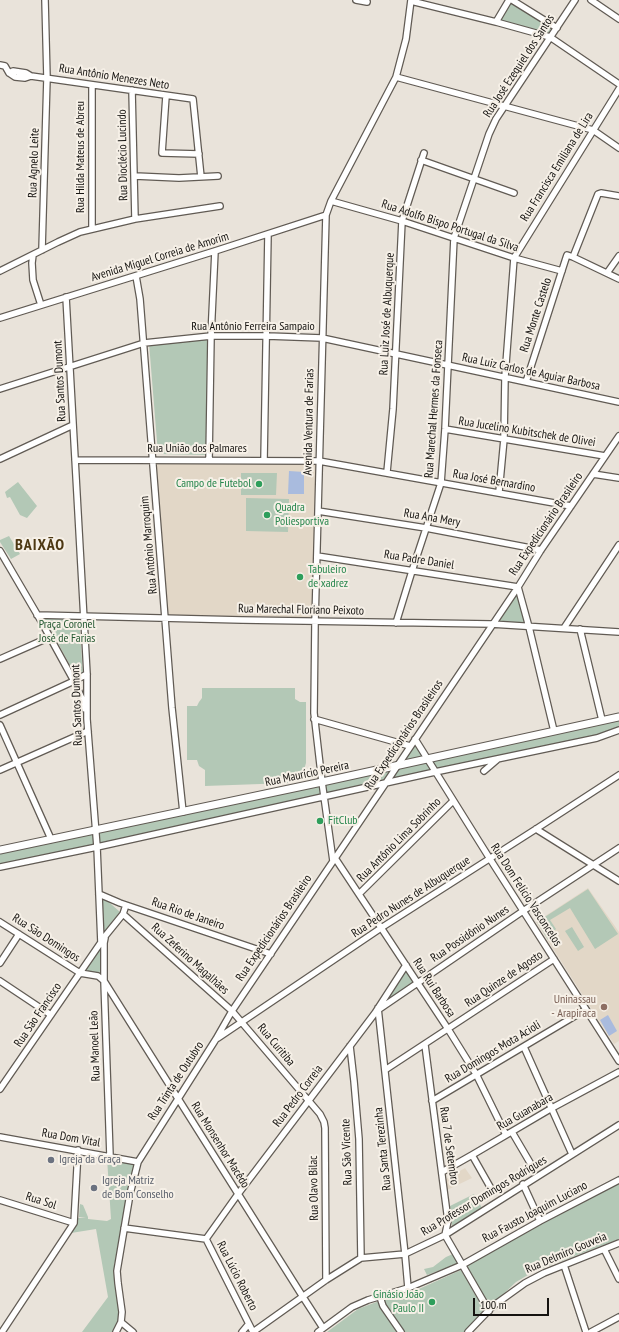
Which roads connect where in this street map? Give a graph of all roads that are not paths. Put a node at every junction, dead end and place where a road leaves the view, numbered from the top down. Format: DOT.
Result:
graph roads {
  1 [pos="45,0"];
  2 [pos="356,0"];
  3 [pos="411,0"];
  4 [pos="510,0"];
  5 [pos="575,0"];
  6 [pos="591,0"];
  7 [pos="367,2"];
  8 [pos="619,18"];
  9 [pos="496,22"];
  10 [pos="557,28"];
  11 [pos="550,37"];
  12 [pos="0,65"];
  13 [pos="396,77"];
  14 [pos="48,78"];
  15 [pos="619,84"];
  16 [pos="92,85"];
  17 [pos="619,89"];
  18 [pos="132,90"];
  19 [pos="166,96"];
  20 [pos="504,106"];
  21 [pos="593,130"];
  22 [pos="619,148"];
  23 [pos="424,153"];
  24 [pos="199,154"];
  25 [pos="422,160"];
  26 [pos="135,176"];
  27 [pos="218,176"];
  28 [pos="201,177"];
  29 [pos="474,179"];
  30 [pos="514,193"];
  31 [pos="619,196"];
  32 [pos="331,201"];
  33 [pos="220,206"];
  34 [pos="326,215"];
  35 [pos="135,219"];
  36 [pos="402,221"];
  37 [pos="92,229"];
  38 [pos="268,234"];
  39 [pos="454,238"];
  40 [pos="42,250"];
  41 [pos="215,251"];
  42 [pos="33,255"];
  43 [pos="570,256"];
  44 [pos="619,256"];
  45 [pos="514,258"];
  46 [pos="0,271"];
  47 [pos="562,271"];
  48 [pos="607,273"];
  49 [pos="136,276"];
  50 [pos="619,279"];
  51 [pos="66,298"];
  52 [pos="41,304"];
  53 [pos="0,318"];
  54 [pos="211,336"];
  55 [pos="266,336"];
  56 [pos="322,338"];
  57 [pos="144,343"];
  58 [pos="395,355"];
  59 [pos="448,366"];
  60 [pos="70,367"];
  61 [pos="505,377"];
  62 [pos="526,382"];
  63 [pos="0,389"];
  64 [pos="619,402"];
  65 [pos="73,426"];
  66 [pos="445,429"];
  67 [pos="619,436"];
  68 [pos="504,439"];
  69 [pos="605,456"];
  70 [pos="0,459"];
  71 [pos="153,459"];
  72 [pos="75,460"];
  73 [pos="209,460"];
  74 [pos="264,460"];
  75 [pos="319,461"];
  76 [pos="387,472"];
  77 [pos="593,474"];
  78 [pos="619,478"];
  79 [pos="441,483"];
  80 [pos="499,492"];
  81 [pos="571,506"];
  82 [pos="318,511"];
  83 [pos="426,528"];
  84 [pos="619,545"];
  85 [pos="541,550"];
  86 [pos="0,551"];
  87 [pos="317,556"];
  88 [pos="412,570"];
  89 [pos="518,587"];
  90 [pos="37,615"];
  91 [pos="83,616"];
  92 [pos="166,618"];
  93 [pos="315,622"];
  94 [pos="396,623"];
  95 [pos="491,624"];
  96 [pos="529,626"];
  97 [pos="564,628"];
  98 [pos="580,629"];
  99 [pos="619,632"];
  100 [pos="50,637"];
  101 [pos="0,659"];
  102 [pos="87,674"];
  103 [pos="74,681"];
  104 [pos="0,715"];
  105 [pos="619,716"];
  106 [pos="87,719"];
  107 [pos="314,719"];
  108 [pos="602,720"];
  109 [pos="0,725"];
  110 [pos="619,730"];
  111 [pos="88,731"];
  112 [pos="554,731"];
  113 [pos="415,739"];
  114 [pos="410,746"];
  115 [pos="427,758"];
  116 [pos="499,759"];
  117 [pos="17,762"];
  118 [pos="397,765"];
  119 [pos="0,770"];
  120 [pos="484,771"];
  121 [pos="435,772"];
  122 [pos="619,775"];
  123 [pos="322,782"];
  124 [pos="386,783"];
  125 [pos="324,797"];
  126 [pos="453,800"];
  127 [pos="183,812"];
  128 [pos="536,829"];
  129 [pos="96,830"];
  130 [pos="51,839"];
  131 [pos="330,839"];
  132 [pos="343,846"];
  133 [pos="97,847"];
  134 [pos="619,848"];
  135 [pos="0,850"];
  136 [pos="334,859"];
  137 [pos="490,859"];
  138 [pos="594,865"];
  139 [pos="0,866"];
  140 [pos="619,881"];
  141 [pos="99,894"];
  142 [pos="360,894"];
  143 [pos="126,905"];
  144 [pos="523,911"];
  145 [pos="123,914"];
  146 [pos="0,922"];
  147 [pos="381,928"];
  148 [pos="19,934"];
  149 [pos="106,936"];
  150 [pos="101,943"];
  151 [pos="271,954"];
  152 [pos="554,959"];
  153 [pos="0,963"];
  154 [pos="406,965"];
  155 [pos="80,973"];
  156 [pos="0,981"];
  157 [pos="104,981"];
  158 [pos="417,983"];
  159 [pos="377,1010"];
  160 [pos="586,1010"];
  161 [pos="232,1011"];
  162 [pos="51,1015"];
  163 [pos="242,1022"];
  164 [pos="448,1029"];
  165 [pos="216,1039"];
  166 [pos="425,1045"];
  167 [pos="350,1046"];
  168 [pos="524,1046"];
  169 [pos="619,1061"];
  170 [pos="385,1070"];
  171 [pos="619,1072"];
  172 [pos="476,1074"];
  173 [pos="2,1082"];
  174 [pos="0,1090"];
  175 [pos="178,1099"];
  176 [pos="308,1101"];
  177 [pos="432,1101"];
  178 [pos="552,1108"];
  179 [pos="619,1125"];
  180 [pos="512,1132"];
  181 [pos="506,1135"];
  182 [pos="0,1137"];
  183 [pos="78,1150"];
  184 [pos="572,1154"];
  185 [pos="472,1155"];
  186 [pos="110,1156"];
  187 [pos="138,1162"];
  188 [pos="532,1166"];
  189 [pos="442,1172"];
  190 [pos="619,1180"];
  191 [pos="523,1184"];
  192 [pos="493,1192"];
  193 [pos="238,1194"];
  194 [pos="0,1200"];
  195 [pos="540,1221"];
  196 [pos="74,1223"];
  197 [pos="124,1228"];
  198 [pos="445,1235"];
  199 [pos="206,1239"];
  200 [pos="619,1243"];
  201 [pos="604,1249"];
  202 [pos="405,1254"];
  203 [pos="361,1258"];
  204 [pos="462,1265"];
  205 [pos="564,1265"];
  206 [pos="619,1279"];
  207 [pos="326,1280"];
  208 [pos="408,1288"];
  209 [pos="303,1297"];
  210 [pos="380,1297"];
  211 [pos="489,1311"];
  212 [pos="619,1316"];
  213 [pos="121,1322"];
  214 [pos="247,1326"];
  215 [pos="323,1328"];
  216 [pos="117,1331"];
  217 [pos="2,1332"];
  218 [pos="126,1332"];
  219 [pos="133,1332"];
  220 [pos="242,1332"];
  221 [pos="253,1332"];
  222 [pos="318,1332"];
  223 [pos="401,1332"];
  224 [pos="468,1332"];
  225 [pos="586,1332"];
  226 [pos="591,1332"];
  1 -- 14 [label="street, Rua Agnelo Leite"];
  2 -- 7 [label="street"];
  3 -- 9 [label="street"];
  3 -- 13 [label="street, Avenida Ventura de Farias"];
  4 -- 9 [label="street"];
  4 -- 10 [label="street"];
  5 -- 10 [label="street, Rua José Ezequiel dos Santos"];
  6 -- 8 [label="street"];
  9 -- 11 [label="street"];
  10 -- 11 [label="street, Rua José Ezequiel dos Santos"];
  11 -- 15 [label="street"];
  11 -- 20 [label="street, Rua José Ezequiel dos Santos"];
  12 -- 14 [label="street, Rua Antônio Menezes Neto"];
  13 -- 20 [label="street"];
  13 -- 32 [label="street, Avenida Ventura de Farias"];
  14 -- 16 [label="street, Rua Antônio Menezes Neto"];
  14 -- 40 [label="street, Rua Agnelo Leite"];
  16 -- 18 [label="street, Rua Antônio Menezes Neto"];
  16 -- 37 [label="street, Rua Hilda Mateus de Abreu"];
  17 -- 21 [label="street, Rua Francisca Emiliana de Lira"];
  18 -- 19 [label="street, Rua Antônio Menezes Neto"];
  18 -- 26 [label="street, Rua Dioclécio Lucindo"];
  19 -- 24 [label="street, Rua Antônio Menezes Neto"];
  19 -- 24 [label="street"];
  20 -- 21 [label="street"];
  20 -- 29 [label="street, Rua José Ezequiel dos Santos"];
  21 -- 22 [label="street"];
  21 -- 45 [label="street, Rua Francisca Emiliana de Lira"];
  23 -- 25 [label="street, Rua Luiz José de Albuquerque"];
  24 -- 28 [label="street"];
  25 -- 29 [label="street"];
  25 -- 36 [label="street, Rua Luiz José de Albuquerque"];
  26 -- 28 [label="street"];
  26 -- 35 [label="street, Rua Dioclécio Lucindo"];
  27 -- 28 [label="street"];
  29 -- 30 [label="street"];
  29 -- 39 [label="street, Rua José Ezequiel dos Santos"];
  31 -- 43 [label="street, Rua Monte Castelo"];
  32 -- 34 [label="street, Avenida Ventura de Farias"];
  32 -- 36 [label="street, Rua Adolfo Bispo Portugal da Silva"];
  33 -- 35 [label="street"];
  34 -- 38 [label="street, Avenida Miguel Correia de Amorim"];
  34 -- 56 [label="street, Avenida Ventura de Farias"];
  35 -- 37 [label="street"];
  36 -- 39 [label="street, Rua Adolfo Bispo Portugal da Silva"];
  36 -- 58 [label="street, Rua Luiz José de Albuquerque"];
  37 -- 40 [label="street"];
  38 -- 41 [label="street, Avenida Miguel Correia de Amorim"];
  38 -- 55 [label="street"];
  39 -- 45 [label="street, Rua Adolfo Bispo Portugal da Silva"];
  39 -- 59 [label="street, Rua Marechal Hermes da Fonseca"];
  40 -- 42 [label="street"];
  41 -- 49 [label="street, Avenida Miguel Correia de Amorim"];
  41 -- 54 [label="street"];
  42 -- 46 [label="street"];
  42 -- 52 [label="street"];
  43 -- 47 [label="street, Rua Monte Castelo"];
  43 -- 48 [label="street"];
  44 -- 48 [label="street"];
  45 -- 47 [label="street, Rua Adolfo Bispo Portugal da Silva"];
  45 -- 61 [label="street"];
  47 -- 62 [label="street, Rua Monte Castelo"];
  48 -- 50 [label="street"];
  49 -- 51 [label="street, Avenida Miguel Correia de Amorim"];
  49 -- 57 [label="street, Rua Antônio Marroquim"];
  51 -- 52 [label="street, Avenida Miguel Correia de Amorim"];
  51 -- 60 [label="street, Rua Santos Dumont"];
  52 -- 53 [label="street, Avenida Miguel Correia de Amorim"];
  54 -- 55 [label="street, Rua Antônio Ferreira Sampaio"];
  54 -- 57 [label="street, Rua Antônio Ferreira Sampaio"];
  54 -- 73 [label="street"];
  55 -- 56 [label="street, Rua Antônio Ferreira Sampaio"];
  55 -- 74 [label="street"];
  56 -- 58 [label="street, Rua Luiz Carlos de Aguiar Barbosa"];
  56 -- 75 [label="street, Avenida Ventura de Farias"];
  57 -- 60 [label="street, Rua Antônio Ferreira Sampaio"];
  57 -- 71 [label="street, Rua Antônio Marroquim"];
  58 -- 59 [label="street, Rua Luiz Carlos de Aguiar Barbosa"];
  58 -- 76 [label="street, Rua Luiz José de Albuquerque"];
  59 -- 61 [label="street, Rua Luiz Carlos de Aguiar Barbosa"];
  59 -- 66 [label="street, Rua Marechal Hermes da Fonseca"];
  60 -- 63 [label="street, Rua Antônio Ferreira Sampaio"];
  60 -- 65 [label="street, Rua Santos Dumont"];
  61 -- 62 [label="street, Rua Luiz Carlos de Aguiar Barbosa"];
  61 -- 68 [label="street"];
  62 -- 64 [label="street, Rua Luiz Carlos de Aguiar Barbosa"];
  65 -- 70 [label="street"];
  65 -- 72 [label="street, Rua Santos Dumont"];
  66 -- 68 [label="street, Rua Jucelino Kubitschek de Olivei"];
  66 -- 79 [label="street, Rua Marechal Hermes da Fonseca"];
  67 -- 69 [label="street, Rua Expedicionário Brasileiro"];
  68 -- 69 [label="street, Rua Jucelino Kubitschek de Olivei"];
  68 -- 80 [label="street"];
  69 -- 77 [label="street, Rua Expedicionário Brasileiro"];
  71 -- 72 [label="street, Rua União dos Palmares"];
  71 -- 73 [label="street, Rua União dos Palmares"];
  71 -- 92 [label="street, Rua Antônio Marroquim"];
  72 -- 91 [label="street, Rua Santos Dumont"];
  73 -- 74 [label="street, Rua União dos Palmares"];
  74 -- 75 [label="street, Rua União dos Palmares"];
  75 -- 76 [label="street, Rua José Bernardino"];
  75 -- 82 [label="street, Avenida Ventura de Farias"];
  76 -- 79 [label="street, Rua José Bernardino"];
  77 -- 78 [label="street"];
  77 -- 81 [label="street, Rua Expedicionário Brasileiro"];
  79 -- 80 [label="street, Rua José Bernardino"];
  79 -- 83 [label="street, Rua Marechal Hermes da Fonseca"];
  80 -- 81 [label="street, Rua José Bernardino"];
  81 -- 85 [label="street, Rua Expedicionário Brasileiro"];
  82 -- 83 [label="street, Rua Ana Mery"];
  82 -- 87 [label="street, Avenida Ventura de Farias"];
  83 -- 85 [label="street, Rua Ana Mery"];
  83 -- 88 [label="street, Rua Marechal Hermes da Fonseca"];
  84 -- 97 [label="street"];
  85 -- 89 [label="street, Rua Expedicionário Brasileiro"];
  86 -- 90 [label="street"];
  87 -- 88 [label="street, Rua Padre Daniel"];
  87 -- 93 [label="street, Avenida Ventura de Farias"];
  88 -- 89 [label="street, Rua Padre Daniel"];
  88 -- 94 [label="street, Rua Marechal Hermes da Fonseca"];
  89 -- 95 [label="street, Rua Expedicionário Brasileiro"];
  89 -- 96 [label="street"];
  90 -- 91 [label="street, Rua Marechal Floriano Peixoto"];
  90 -- 100 [label="street"];
  91 -- 92 [label="street, Rua Marechal Floriano Peixoto"];
  91 -- 102 [label="street, Rua Santos Dumont"];
  92 -- 93 [label="street, Rua Marechal Floriano Peixoto"];
  92 -- 127 [label="street, Rua Antônio Marroquim"];
  93 -- 94 [label="street, Rua Marechal Floriano Peixoto"];
  93 -- 107 [label="street, Avenida Ventura de Farias"];
  94 -- 95 [label="street, Rua Marechal Floriano Peixoto"];
  95 -- 96 [label="street, Rua Marechal Floriano Peixoto"];
  95 -- 113 [label="street, Rua Expedicionários Brasileiros"];
  96 -- 97 [label="street, Rua Marechal Floriano Peixoto"];
  96 -- 112 [label="street"];
  97 -- 98 [label="street, Rua Marechal Floriano Peixoto"];
  98 -- 99 [label="street, Rua Marechal Floriano Peixoto"];
  98 -- 108 [label="street"];
  100 -- 101 [label="street"];
  100 -- 103 [label="street"];
  102 -- 103 [label="street"];
  102 -- 106 [label="street, Rua Santos Dumont"];
  103 -- 104 [label="street"];
  103 -- 106 [label="street"];
  105 -- 108 [label="main road, Rua Maurício Pereira"];
  106 -- 111 [label="street, Rua Santos Dumont"];
  107 -- 114 [label="street"];
  107 -- 123 [label="street, Avenida Ventura de Farias"];
  108 -- 112 [label="main road, Rua Maurício Pereira"];
  109 -- 117 [label="street"];
  110 -- 116 [label="street"];
  111 -- 117 [label="street"];
  111 -- 129 [label="street, Rua Santos Dumont"];
  112 -- 115 [label="main road, Rua Maurício Pereira"];
  113 -- 114 [label="street, Rua Expedicionários Brasileiros"];
  113 -- 115 [label="street, Rua Dom Felício Vasconcelos"];
  114 -- 118 [label="street, Rua Expedicionários Brasileiros"];
  115 -- 118 [label="main road, Rua Maurício Pereira"];
  115 -- 121 [label="street, Rua Dom Felício Vasconcelos"];
  116 -- 120 [label="street"];
  116 -- 121 [label="street"];
  117 -- 119 [label="street"];
  117 -- 130 [label="street"];
  118 -- 123 [label="main road, Rua Maurício Pereira"];
  118 -- 124 [label="street, Rua Expedicionários Brasileiros"];
  121 -- 124 [label="street"];
  121 -- 126 [label="street, Rua Dom Felício Vasconcelos"];
  122 -- 128 [label="street, Rua Pedro Nunes de Albuquerque"];
  123 -- 125 [label="street, Avenida Ventura de Farias"];
  123 -- 127 [label="main road, Rua Maurício Pereira"];
  124 -- 125 [label="street"];
  124 -- 132 [label="street, Rua Expedicionários Brasileiros"];
  125 -- 131 [label="street, Avenida Ventura de Farias"];
  125 -- 133 [label="street"];
  126 -- 137 [label="street, Rua Dom Felício Vasconcelos"];
  126 -- 142 [label="street, Rua Antônio Lima Sobrinho"];
  127 -- 129 [label="main road, Rua Maurício Pereira"];
  128 -- 137 [label="street, Rua Pedro Nunes de Albuquerque"];
  128 -- 138 [label="street"];
  129 -- 130 [label="main road, Rua Maurício Pereira"];
  129 -- 133 [label="street, Rua Santos Dumont"];
  130 -- 135 [label="main road, Rua Maurício Pereira"];
  131 -- 132 [label="street"];
  131 -- 136 [label="street, Avenida Ventura de Farias"];
  132 -- 136 [label="street, Rua Expedicionários Brasileiros"];
  133 -- 139 [label="street"];
  133 -- 141 [label="street, Rua Santos Dumont"];
  134 -- 138 [label="street, Rua Possidônio Nunes"];
  136 -- 142 [label="street, Rua Rui Barbosa"];
  136 -- 151 [label="street, Rua Expedicionários Brasileiro"];
  137 -- 144 [label="street, Rua Dom Felício Vasconcelos"];
  137 -- 147 [label="street, Rua Pedro Nunes de Albuquerque"];
  138 -- 140 [label="street"];
  138 -- 144 [label="street, Rua Possidônio Nunes"];
  141 -- 143 [label="street, Rua Rio de Janeiro"];
  141 -- 150 [label="street, Rua Santos Dumont"];
  142 -- 147 [label="street, Rua Rui Barbosa"];
  143 -- 145 [label="street, Rua São Francisco"];
  143 -- 151 [label="street, Rua Rio de Janeiro"];
  144 -- 152 [label="street, Rua Dom Felício Vasconcelos"];
  144 -- 158 [label="street, Rua Possidônio Nunes"];
  145 -- 149 [label="street, Rua São Francisco"];
  145 -- 161 [label="street, Rua Zeferino Magalhães"];
  146 -- 148 [label="street, Rua São Domingos"];
  147 -- 154 [label="street, Rua Rui Barbosa"];
  147 -- 163 [label="street, Rua Pedro Nunes de Albuquerque"];
  148 -- 153 [label="street"];
  148 -- 155 [label="street, Rua São Domingos"];
  149 -- 150 [label="street, Rua São Francisco"];
  149 -- 157 [label="street, Rua Manoel Leão"];
  150 -- 155 [label="street, Rua São Francisco"];
  151 -- 161 [label="street, Rua Expedicionários Brasileiro"];
  152 -- 160 [label="street, Rua Dom Felício Vasconcelos"];
  152 -- 164 [label="street, Rua Quinze de Agosto"];
  154 -- 158 [label="street, Rua Rui Barbosa"];
  154 -- 159 [label="street, Rua Pedro Correia"];
  155 -- 157 [label="street, Rua Monsenhor Macêdo"];
  155 -- 162 [label="street, Rua São Francisco"];
  156 -- 162 [label="street"];
  157 -- 175 [label="street, Rua Monsenhor Macêdo"];
  157 -- 186 [label="street, Rua Manoel Leão"];
  158 -- 159 [label="street, Rua Possidônio Nunes"];
  158 -- 164 [label="street, Rua Rui Barbosa"];
  159 -- 167 [label="street, Rua Pedro Correia"];
  159 -- 170 [label="street, Rua Santa Terezinha"];
  160 -- 168 [label="street, Rua Domingos Mota Acioli"];
  160 -- 169 [label="street, Rua Dom Felício Vasconcelos"];
  161 -- 163 [label="street, Rua Zeferino Magalhães"];
  161 -- 165 [label="street, Rua Trinta de Outubro"];
  162 -- 173 [label="street, Rua São Francisco"];
  163 -- 165 [label="street, Rua Pedro Nunes de Albuquerque"];
  163 -- 176 [label="street, Rua Curitiba"];
  164 -- 166 [label="street, Rua Quinze de Agosto"];
  164 -- 172 [label="street, Rua Rui Barbosa"];
  165 -- 175 [label="street, Rua Trinta de Outubro"];
  166 -- 170 [label="street, Rua Quinze de Agosto"];
  166 -- 177 [label="street, Rua 7 de Setembro"];
  167 -- 176 [label="street, Rua Pedro Correia"];
  167 -- 203 [label="street, Rua São Vicente"];
  168 -- 172 [label="street, Rua Domingos Mota Acioli"];
  168 -- 178 [label="street"];
  170 -- 202 [label="street, Rua Santa Terezinha"];
  171 -- 178 [label="street, Rua Guanabara"];
  172 -- 177 [label="street, Rua Domingos Mota Acioli"];
  172 -- 181 [label="street, Rua Rui Barbosa"];
  173 -- 174 [label="street, Rua São Francisco"];
  175 -- 187 [label="street, Rua Trinta de Outubro"];
  175 -- 193 [label="street, Rua Monsenhor Macêdo"];
  176 -- 193 [label="street, Rua Pedro Correia"];
  176 -- 207 [label="street, Rua Olavo Bilac"];
  177 -- 189 [label="street, Rua 7 de Setembro"];
  178 -- 180 [label="street, Rua Guanabara"];
  178 -- 184 [label="street"];
  179 -- 184 [label="street, Rua Professor Domingos Rodrigues"];
  180 -- 181 [label="street, Rua Guanabara"];
  180 -- 188 [label="street"];
  181 -- 185 [label="street, Rua Guanabara"];
  182 -- 183 [label="street, Rua Dom Vital"];
  183 -- 186 [label="street, Rua Dom Vital"];
  183 -- 196 [label="street"];
  184 -- 191 [label="street, Rua Professor Domingos Rodrigues"];
  185 -- 189 [label="street, Rua Guanabara"];
  185 -- 192 [label="street"];
  186 -- 187 [label="street, Rua Dom Vital"];
  187 -- 197 [label="street, Rua Trinta de Outubro"];
  189 -- 198 [label="street, Rua 7 de Setembro"];
  190 -- 195 [label="street, Rua Fausto Joaquim Luciano"];
  191 -- 195 [label="street"];
  191 -- 198 [label="street, Rua Professor Domingos Rodrigues"];
  193 -- 199 [label="street, Rua Pedro Correia"];
  193 -- 209 [label="street, Rua Monsenhor Macêdo"];
  194 -- 196 [label="street, Rua Sol"];
  195 -- 204 [label="street, Rua Fausto Joaquim Luciano"];
  196 -- 217 [label="street"];
  197 -- 199 [label="street, Rua Lúcio Roberto"];
  197 -- 213 [label="street, Rua Trinta de Outubro"];
  198 -- 202 [label="street, Rua Professor Domingos Rodrigues"];
  198 -- 204 [label="street"];
  199 -- 221 [label="street, Rua Lúcio Roberto"];
  200 -- 201 [label="street, Rua Delmiro Gouveia"];
  201 -- 205 [label="street, Rua Delmiro Gouveia"];
  201 -- 206 [label="street"];
  202 -- 203 [label="street, Rua Professor Domingos Rodrigues"];
  202 -- 208 [label="street, Rua Santa Terezinha"];
  203 -- 207 [label="street, Rua Professor Domingos Rodrigues"];
  204 -- 208 [label="street, Rua Fausto Joaquim Luciano"];
  204 -- 211 [label="street"];
  205 -- 211 [label="street, Rua Delmiro Gouveia"];
  205 -- 225 [label="street"];
  207 -- 209 [label="street, Rua Professor Domingos Rodrigues"];
  208 -- 210 [label="street, Rua Fausto Joaquim Luciano"];
  209 -- 215 [label="street, Rua Monsenhor Macêdo"];
  209 -- 221 [label="street, Rua Professor Domingos Rodrigues"];
  210 -- 215 [label="street, Rua Fausto Joaquim Luciano"];
  210 -- 223 [label="street"];
  211 -- 224 [label="street, Rua Delmiro Gouveia"];
  212 -- 226 [label="street"];
  213 -- 216 [label="street"];
  213 -- 218 [label="street"];
  213 -- 219 [label="street"];
  214 -- 220 [label="street"];
  215 -- 222 [label="street, Rua Fausto Joaquim Luciano"];
}
